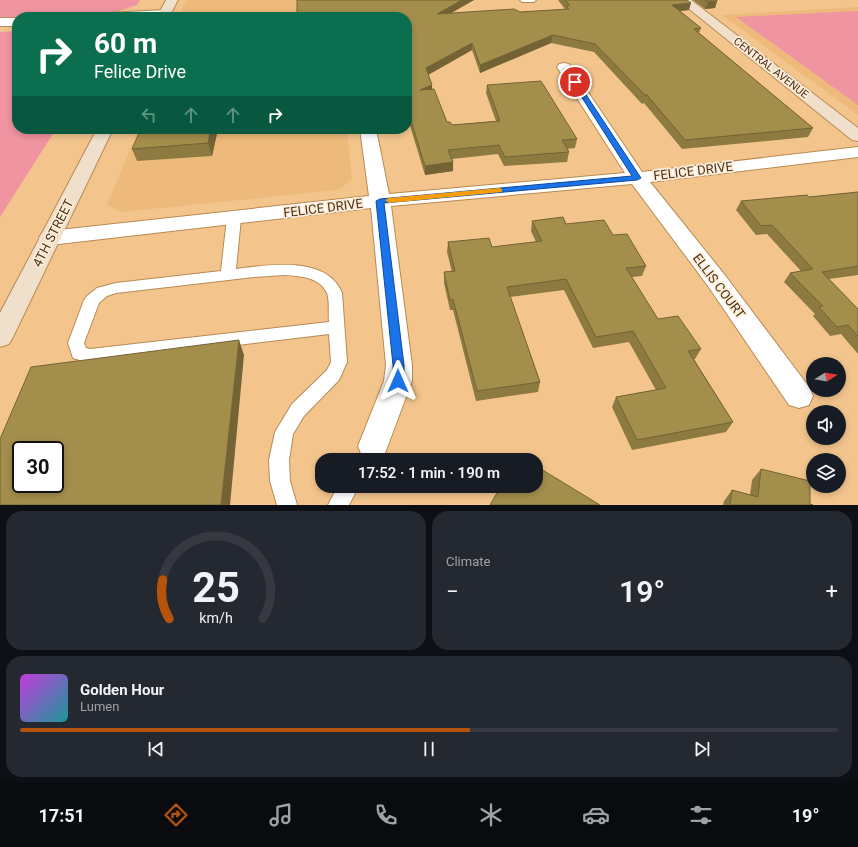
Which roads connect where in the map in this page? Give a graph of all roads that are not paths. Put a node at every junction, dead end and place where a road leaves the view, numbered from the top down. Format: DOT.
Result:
graph roads {
  1 [pos="172,0"];
  2 [pos="526,0"];
  3 [pos="530,0"];
  4 [pos="684,0"];
  5 [pos="166,12"];
  6 [pos="0,22"];
  7 [pos="12,22"];
  8 [pos="564,67"];
  9 [pos="102,134"];
  10 [pos="369,134"];
  11 [pos="858,136"];
  12 [pos="858,152"];
  13 [pos="637,178"];
  14 [pos="380,201"];
  15 [pos="234,218"];
  16 [pos="50,238"];
  17 [pos="228,275"];
  18 [pos="337,327"];
  19 [pos="0,337"];
  20 [pos="799,396"];
  21 [pos="369,453"];
  22 [pos="345,493"];
  23 [pos="287,505"];
  24 [pos="338,505"];
  1 -- 5 [label="street"];
  2 -- 3 [label="street"];
  4 -- 11 [label="street, CENTRAL AVENUE"];
  6 -- 7 [label="street"];
  8 -- 13 [label="street, ELLIS COURT"];
  9 -- 16 [label="street, 4TH STREET"];
  10 -- 14 [label="street"];
  12 -- 13 [label="street, FELICE DRIVE"];
  13 -- 14 [label="street, FELICE DRIVE"];
  13 -- 20 [label="street, ELLIS COURT"];
  14 -- 15 [label="street, FELICE DRIVE"];
  14 -- 21 [label="street"];
  15 -- 16 [label="street, FELICE DRIVE"];
  15 -- 17 [label="lane"];
  16 -- 19 [label="street, 4TH STREET"];
  17 -- 18 [label="lane"];
  17 -- 18 [label="lane"];
  18 -- 23 [label="lane"];
  22 -- 24 [label="lane"];
}
